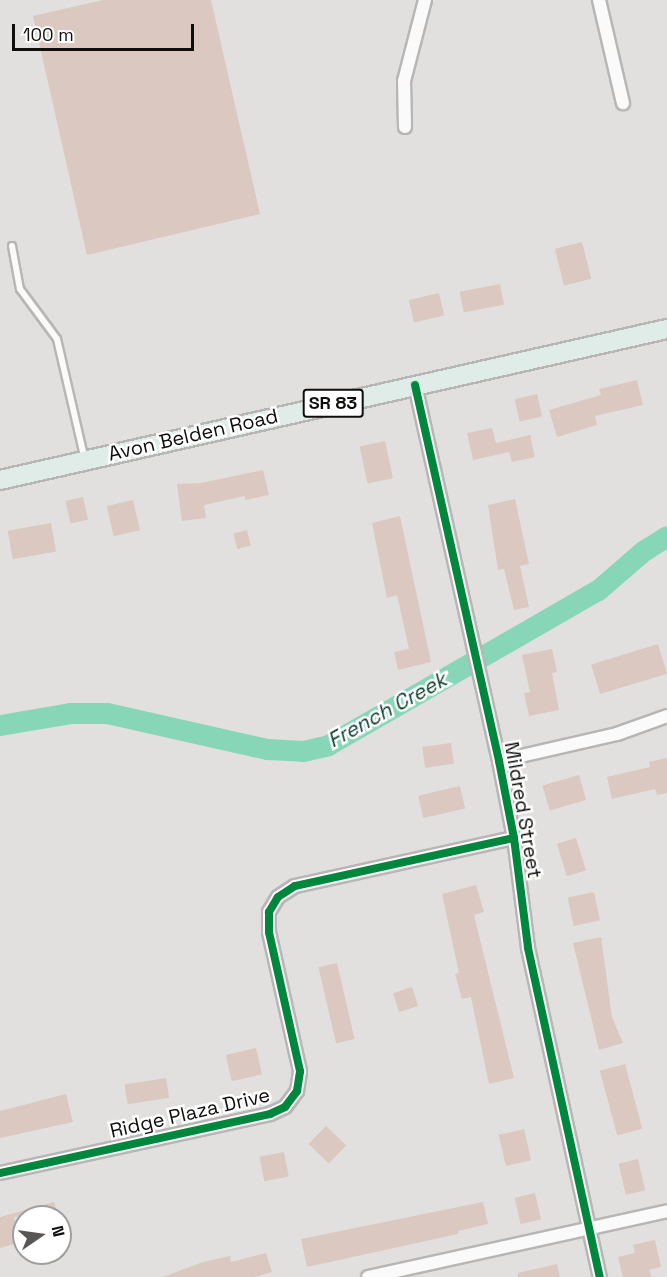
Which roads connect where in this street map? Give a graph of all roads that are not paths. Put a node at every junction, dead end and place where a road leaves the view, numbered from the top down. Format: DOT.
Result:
graph roads {
  1 [pos="425,0"];
  2 [pos="599,0"];
  3 [pos="623,103"];
  4 [pos="405,127"];
  5 [pos="12,246"];
  6 [pos="667,329"];
  7 [pos="415,385"];
  8 [pos="85,460"];
  9 [pos="0,480"];
  10 [pos="667,716"];
  11 [pos="499,761"];
  12 [pos="514,838"];
  13 [pos="0,1173"];
  14 [pos="667,1211"];
  15 [pos="589,1228"];
  16 [pos="369,1277"];
  17 [pos="600,1277"];
  1 -- 4 [label="street"];
  2 -- 3 [label="street"];
  5 -- 8 [label="lane"];
  6 -- 7 [label="main road, Avon Belden Road / SR 83"];
  7 -- 8 [label="main road, Avon Belden Road / SR 83"];
  7 -- 11 [label="street, Mildred Street"];
  8 -- 9 [label="main road, Avon Belden Road / SR 83"];
  10 -- 11 [label="street"];
  11 -- 12 [label="street, Mildred Street"];
  12 -- 13 [label="street, Ridge Plaza Drive"];
  12 -- 15 [label="street, Mildred Street"];
  14 -- 15 [label="street"];
  15 -- 16 [label="street"];
  15 -- 17 [label="street, Mildred Street"];
}
